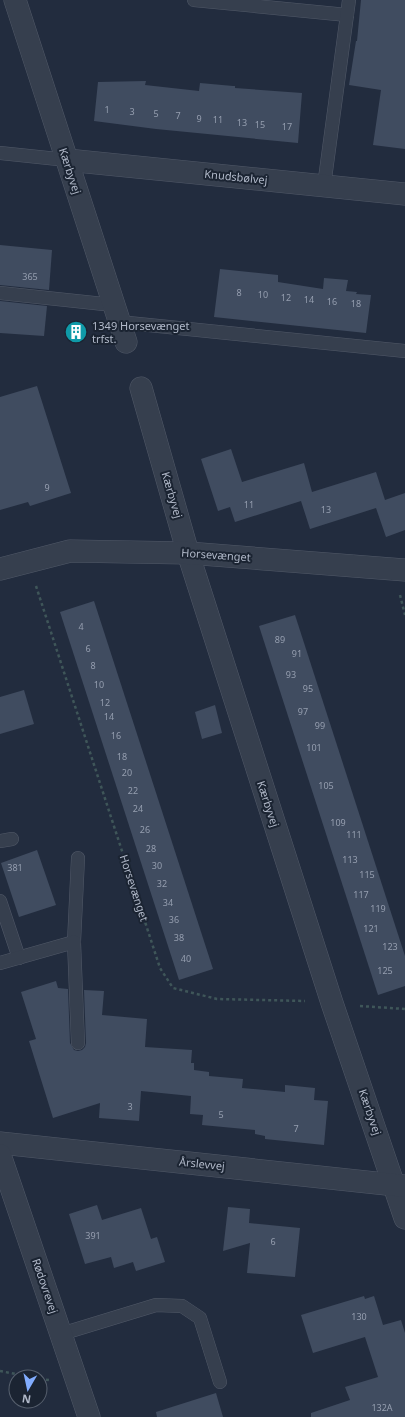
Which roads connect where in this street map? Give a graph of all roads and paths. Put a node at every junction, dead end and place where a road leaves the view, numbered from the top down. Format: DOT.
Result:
graph roads {
  1 [pos="15,0"];
  2 [pos="194,0"];
  3 [pos="349,0"];
  4 [pos="347,15"];
  5 [pos="0,153"];
  6 [pos="67,160"];
  7 [pos="324,186"];
  8 [pos="405,194"];
  9 [pos="0,293"];
  10 [pos="116,313"];
  11 [pos="126,342"];
  12 [pos="405,351"];
  13 [pos="141,388"];
  14 [pos="188,553"];
  15 [pos="28,562"];
  16 [pos="0,569"];
  17 [pos="405,570"];
  18 [pos="78,858"];
  19 [pos="0,901"];
  20 [pos="74,942"];
  21 [pos="19,958"];
  22 [pos="0,963"];
  23 [pos="332,1003"];
  24 [pos="405,1009"];
  25 [pos="78,1043"];
  26 [pos="0,1143"];
  27 [pos="0,1154"];
  28 [pos="400,1186"];
  29 [pos="405,1218"];
  30 [pos="61,1334"];
  31 [pos="220,1382"];
  32 [pos="89,1417"];
  1 -- 6 [label="street, Kærbyvej"];
  2 -- 4 [label="lane"];
  3 -- 4 [label="lane"];
  4 -- 7 [label="lane"];
  5 -- 6 [label="lane"];
  6 -- 7 [label="street, Knudsbølvej"];
  6 -- 10 [label="street, Kærbyvej"];
  7 -- 8 [label="street, Knudsbølvej"];
  9 -- 10 [label="lane"];
  10 -- 11 [label="street, Kærbyvej"];
  10 -- 12 [label="lane"];
  13 -- 14 [label="street, Kærbyvej"];
  14 -- 15 [label="street, Horsevænget"];
  14 -- 17 [label="street, Horsevænget"];
  14 -- 23 [label="street, Kærbyvej"];
  15 -- 16 [label="street, Horsevænget"];
  15 -- 23 [label="path, Horsevænget"];
  18 -- 20 [label="lane"];
  19 -- 21 [label="lane"];
  20 -- 21 [label="lane"];
  20 -- 25 [label="lane"];
  21 -- 22 [label="lane"];
  23 -- 24 [label="path, Horsevænget"];
  23 -- 28 [label="street, Kærbyvej"];
  26 -- 28 [label="street, Årslevvej"];
  27 -- 30 [label="street, Rødovrevej"];
  28 -- 29 [label="street, Kærbyvej"];
  30 -- 31 [label="lane"];
  30 -- 32 [label="street, Rødovrevej"];
}
